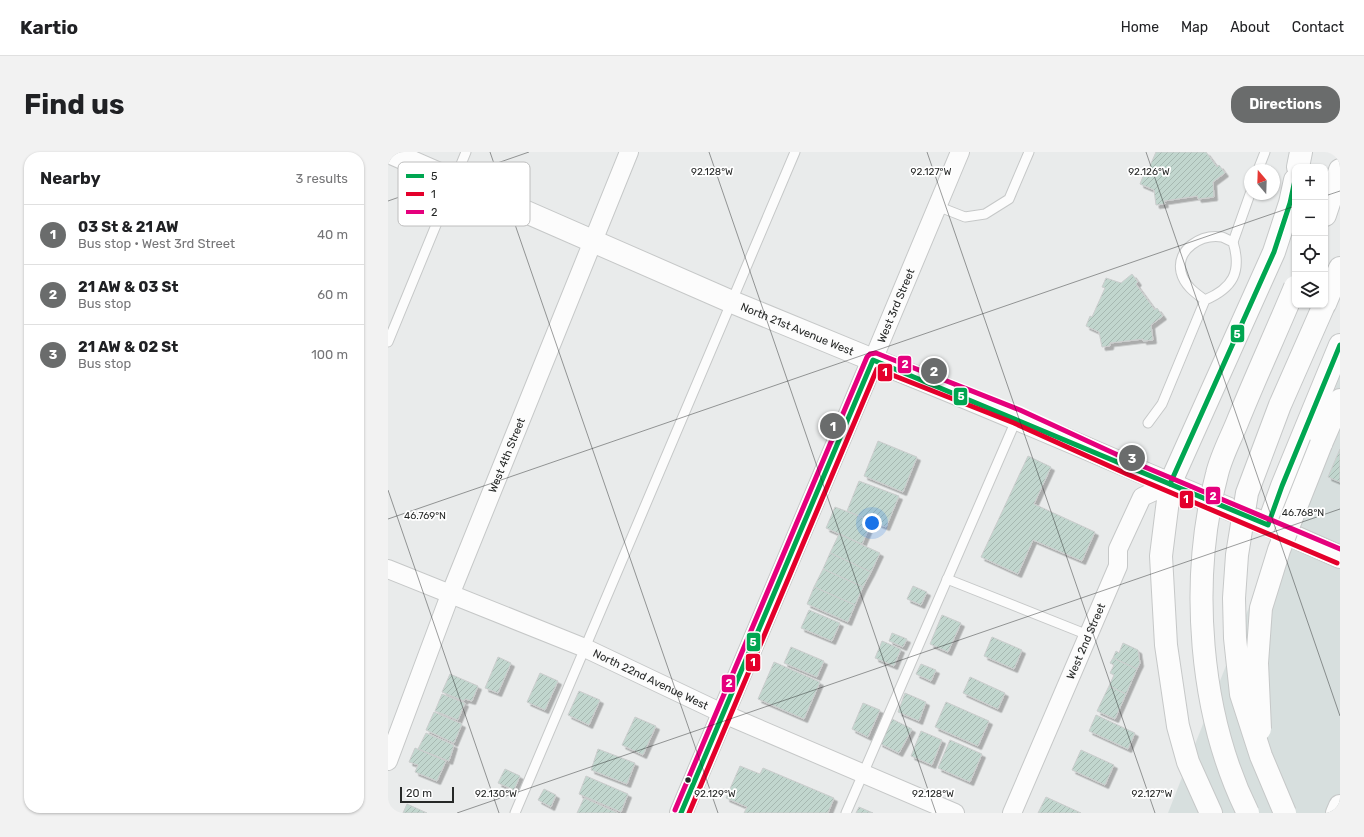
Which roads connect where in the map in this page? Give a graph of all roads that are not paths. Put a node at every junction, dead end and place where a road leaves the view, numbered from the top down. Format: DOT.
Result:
graph roads {
  1 [pos="389,152"];
  2 [pos="466,152"];
  3 [pos="629,152"];
  4 [pos="796,152"];
  5 [pos="960,152"];
  6 [pos="1029,152"];
  7 [pos="1265,152"];
  8 [pos="1301,152"];
  9 [pos="412,162"];
  10 [pos="461,162"];
  11 [pos="1260,164"];
  12 [pos="1299,164"];
  13 [pos="1340,170"];
  14 [pos="1292,194"];
  15 [pos="1248,200"];
  16 [pos="937,206"];
  17 [pos="1328,206"];
  18 [pos="530,213"];
  19 [pos="435,226"];
  20 [pos="592,240"];
  21 [pos="1233,242"];
  22 [pos="1340,268"];
  23 [pos="1292,294"];
  24 [pos="1328,297"];
  25 [pos="1205,300"];
  26 [pos="732,302"];
  27 [pos="1323,308"];
  28 [pos="388,342"];
  29 [pos="1340,345"];
  30 [pos="873,360"];
  31 [pos="1340,400"];
  32 [pos="1017,418"];
  33 [pos="1148,423"];
  34 [pos="1170,484"];
  35 [pos="1268,525"];
  36 [pos="1340,556"];
  37 [pos="388,569"];
  38 [pos="947,579"];
  39 [pos="450,595"];
  40 [pos="1088,635"];
  41 [pos="585,648"];
  42 [pos="724,714"];
  43 [pos="1261,756"];
  44 [pos="388,761"];
  45 [pos="862,774"];
  46 [pos="1340,806"];
  47 [pos="515,813"];
  48 [pos="681,813"];
  49 [pos="846,813"];
  50 [pos="955,813"];
  51 [pos="1012,813"];
  52 [pos="1211,813"];
  53 [pos="1248,813"];
  54 [pos="1285,813"];
  55 [pos="1337,813"];
  1 -- 9 [label="main road, North 21st Avenue West"];
  2 -- 10 [label="lane"];
  3 -- 20 [label="street, West 4th Street"];
  4 -- 26 [label="lane"];
  5 -- 16 [label="street, West 3rd Street"];
  6 -- 16 [label="lane"];
  7 -- 11 [label="lane"];
  8 -- 12 [label="main road"];
  13 -- 17 [label="main road"];
  14 -- 34 [label="main road"];
  15 -- 21 [label="lane"];
  16 -- 30 [label="street, West 3rd Street"];
  18 -- 20 [label="main road, North 21st Avenue West"];
  19 -- 28 [label="lane"];
  20 -- 26 [label="main road, North 21st Avenue West"];
  20 -- 39 [label="street, West 4th Street"];
  21 -- 25 [label="lane"];
  21 -- 25 [label="lane"];
  22 -- 24 [label="main road"];
  23 -- 53 [label="main road, bridge"];
  25 -- 33 [label="lane"];
  26 -- 30 [label="main road, North 21st Avenue West"];
  26 -- 41 [label="lane"];
  27 -- 43 [label="main road, bridge"];
  29 -- 35 [label="main road"];
  30 -- 32 [label="main road, North 21st Avenue West"];
  30 -- 42 [label="main road, West 3rd Street"];
  31 -- 43 [label="main road, bridge"];
  32 -- 34 [label="main road, North 21st Avenue West"];
  32 -- 38 [label="lane"];
  34 -- 35 [label="main road, North 21st Avenue West"];
  34 -- 40 [label="street, West 2nd Street"];
  34 -- 52 [label="main road"];
  35 -- 36 [label="main road, North 21st Avenue West"];
  37 -- 39 [label="street, North 22nd Avenue West"];
  38 -- 40 [label="lane"];
  38 -- 45 [label="lane"];
  39 -- 41 [label="street, North 22nd Avenue West"];
  39 -- 44 [label="street, West 4th Street"];
  40 -- 51 [label="street, West 2nd Street"];
  41 -- 42 [label="street, North 22nd Avenue West"];
  41 -- 47 [label="lane"];
  42 -- 45 [label="street, North 22nd Avenue West"];
  42 -- 48 [label="main road, West 3rd Street"];
  43 -- 54 [label="main road, bridge"];
  45 -- 49 [label="lane"];
  45 -- 50 [label="street, North 22nd Avenue West"];
  46 -- 55 [label="main road"];
}
